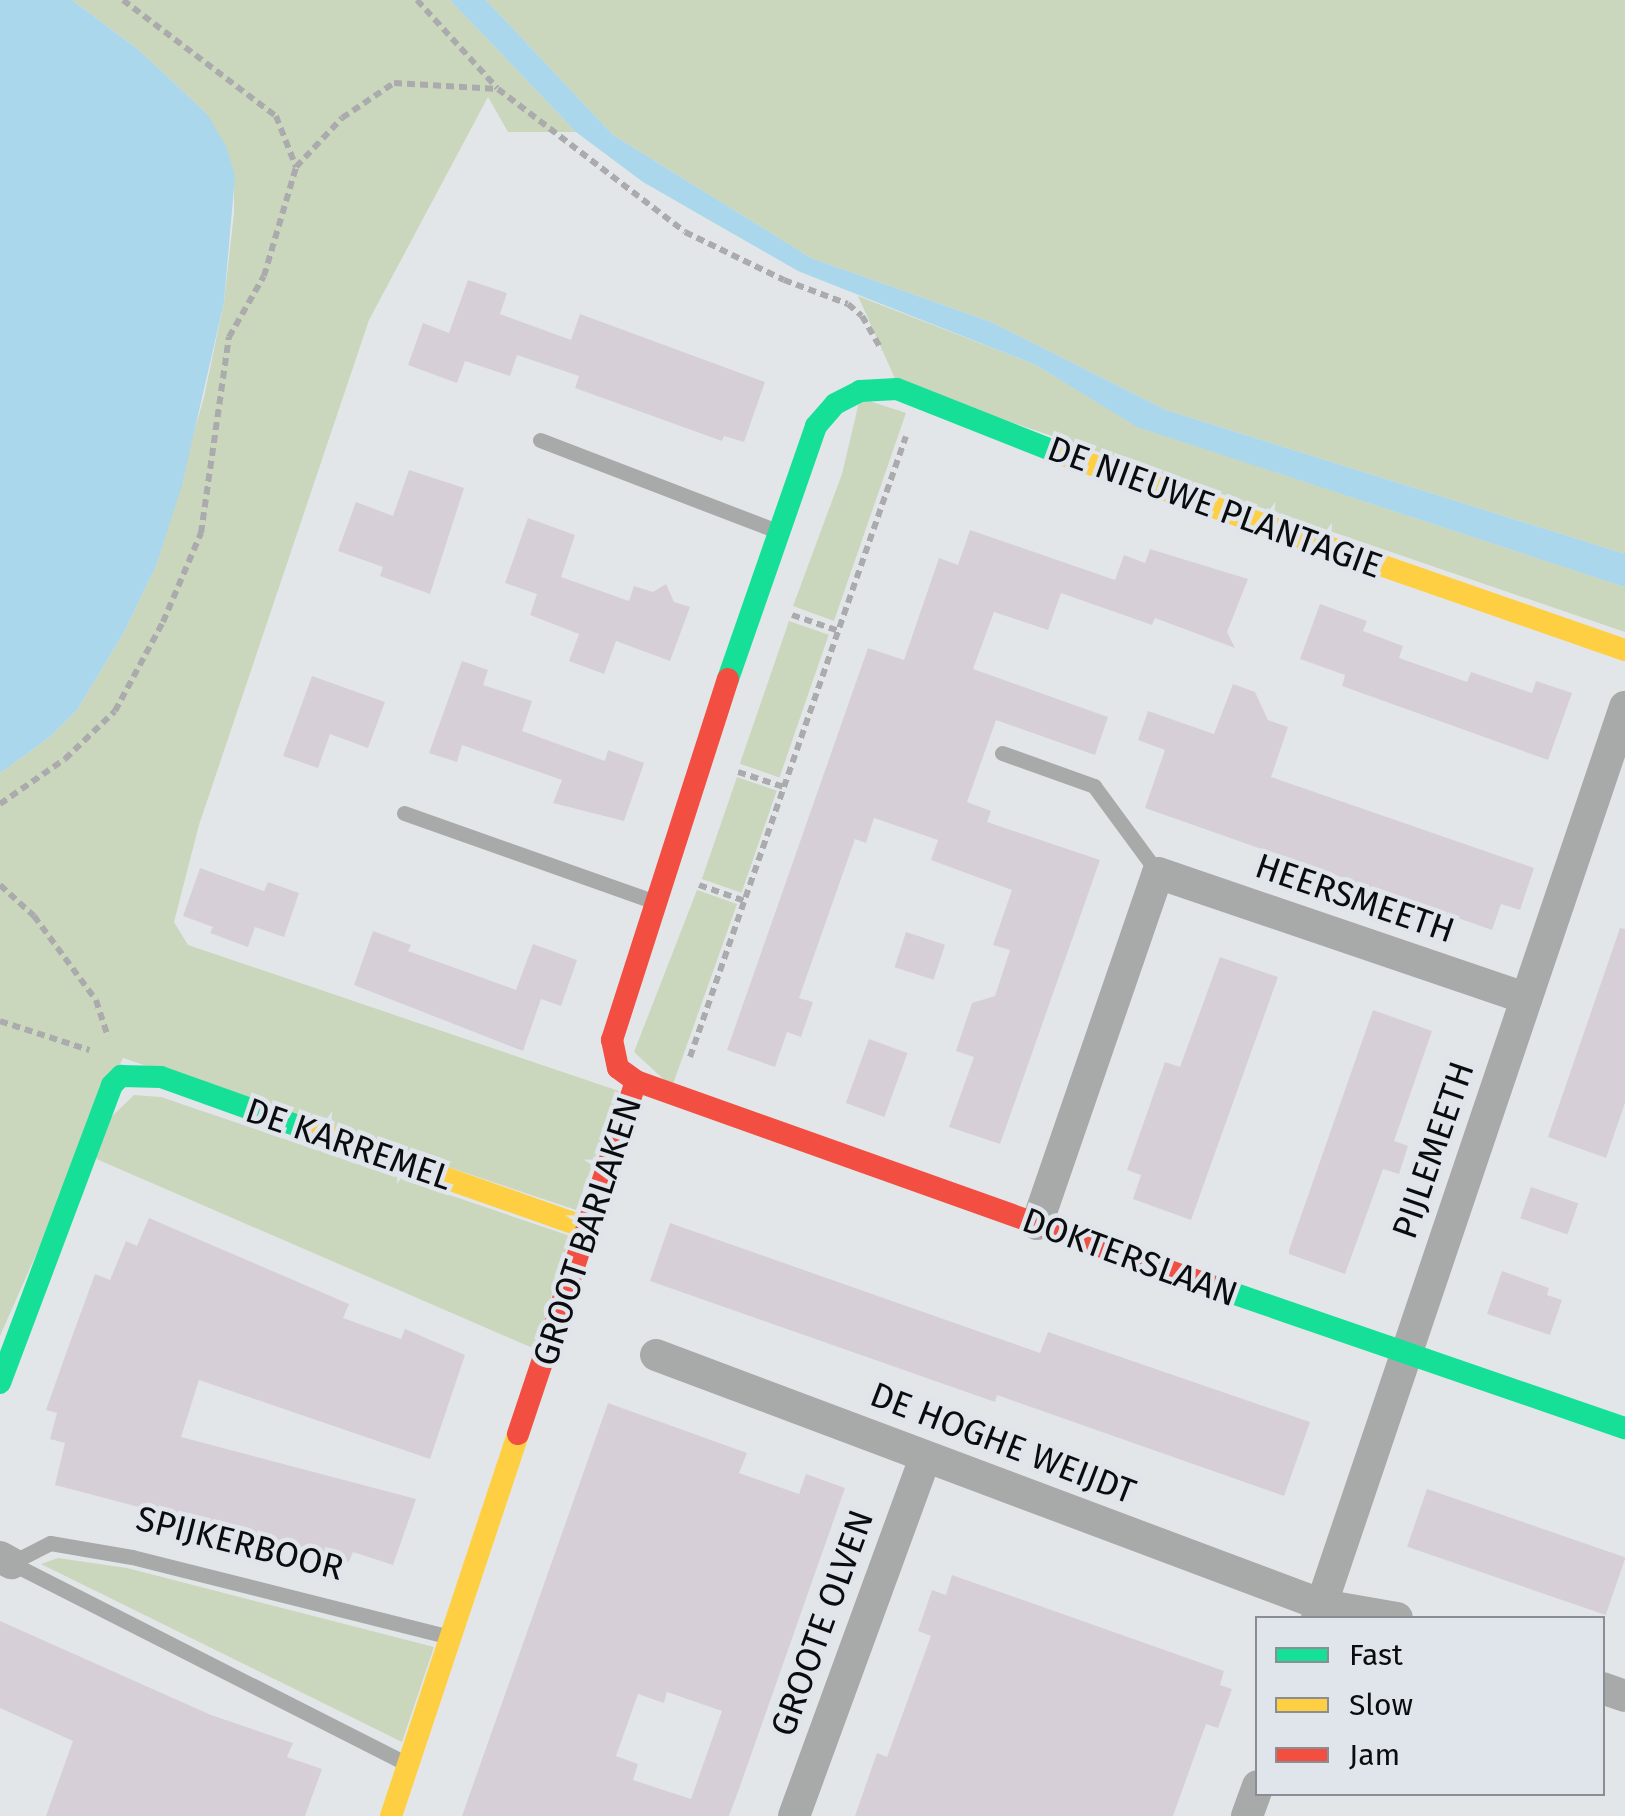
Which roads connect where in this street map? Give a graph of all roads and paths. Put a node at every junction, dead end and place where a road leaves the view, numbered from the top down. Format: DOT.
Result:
graph roads {
  1 [pos="123,0"];
  2 [pos="416,0"];
  3 [pos="498,89"];
  4 [pos="296,167"];
  5 [pos="908,393"];
  6 [pos="540,440"];
  7 [pos="777,531"];
  8 [pos="1625,650"];
  9 [pos="1625,708"];
  10 [pos="1002,752"];
  11 [pos="0,804"];
  12 [pos="404,813"];
  13 [pos="1158,873"];
  14 [pos="0,885"];
  15 [pos="654,902"];
  16 [pos="1526,998"];
  17 [pos="0,1021"];
  18 [pos="686,1069"];
  19 [pos="116,1073"];
  20 [pos="636,1082"];
  21 [pos="1037,1224"];
  22 [pos="588,1228"];
  23 [pos="656,1354"];
  24 [pos="1406,1355"];
  25 [pos="0,1383"];
  26 [pos="1625,1428"];
  27 [pos="925,1458"];
  28 [pos="6,1560"];
  29 [pos="1320,1611"];
  30 [pos="1374,1616"];
  31 [pos="453,1637"];
  32 [pos="409,1765"];
  33 [pos="391,1816"];
  34 [pos="794,1816"];
  1 -- 4 [label="path"];
  2 -- 3 [label="path"];
  3 -- 4 [label="path"];
  3 -- 5 [label="path"];
  4 -- 11 [label="path"];
  5 -- 7 [label="street, GROOT BARLAKEN"];
  5 -- 8 [label="street, DE NIEUWE PLANTAGIE"];
  5 -- 18 [label="path"];
  6 -- 7 [label="lane"];
  7 -- 15 [label="street, GROOT BARLAKEN"];
  9 -- 16 [label="street, PIJLEMEETH"];
  10 -- 13 [label="lane"];
  12 -- 15 [label="lane"];
  13 -- 16 [label="street, HEERSMEETH"];
  13 -- 21 [label="street"];
  14 -- 19 [label="path"];
  15 -- 20 [label="street, GROOT BARLAKEN"];
  16 -- 24 [label="street, PIJLEMEETH"];
  17 -- 19 [label="path"];
  19 -- 22 [label="street, DE KARREMEL"];
  19 -- 25 [label="street"];
  20 -- 21 [label="street, DOKTERSLAAN"];
  20 -- 22 [label="street, GROOT BARLAKEN"];
  21 -- 24 [label="street, DOKTERSLAAN"];
  22 -- 31 [label="street, GROOT BARLAKEN"];
  23 -- 27 [label="street, DE HOGHE WEIJDT"];
  24 -- 26 [label="street, DOKTERSLAAN"];
  24 -- 29 [label="street, PIJLEMEETH"];
  27 -- 29 [label="street, DE HOGHE WEIJDT"];
  27 -- 34 [label="street, GROOTE OLVEN"];
  28 -- 31 [label="lane, SPIJKERBOOR"];
  28 -- 32 [label="lane, SPIJKERBOOR"];
  29 -- 30 [label="street, DE HOGHE WEIJDT"];
  31 -- 32 [label="street, GROOT BARLAKEN"];
  32 -- 33 [label="street, GROOT BARLAKEN"];
}
